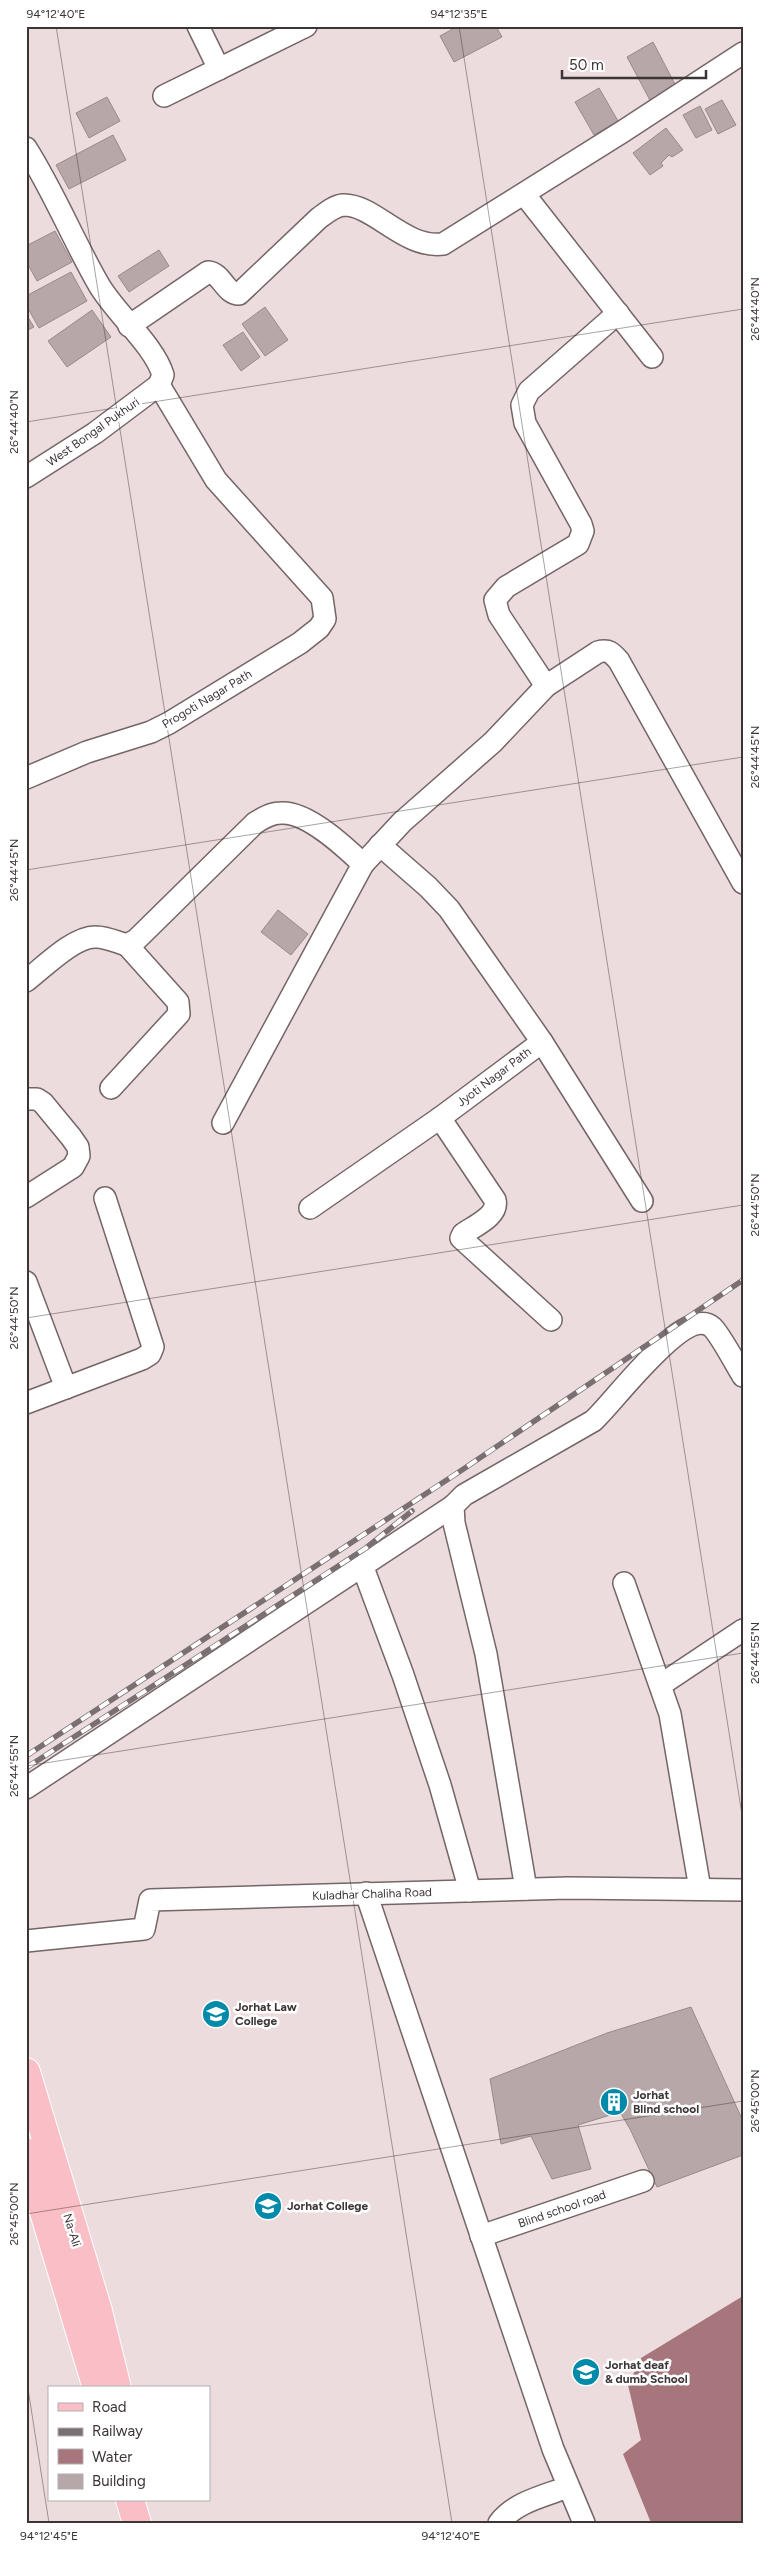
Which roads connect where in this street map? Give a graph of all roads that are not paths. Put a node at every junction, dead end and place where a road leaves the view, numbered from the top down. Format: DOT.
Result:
graph roads {
  1 [pos="198,26"];
  2 [pos="306,26"];
  3 [pos="743,53"];
  4 [pos="219,69"];
  5 [pos="164,96"];
  6 [pos="26,148"];
  7 [pos="524,194"];
  8 [pos="618,313"];
  9 [pos="129,326"];
  10 [pos="652,357"];
  11 [pos="158,385"];
  12 [pos="26,477"];
  13 [pos="546,686"];
  14 [pos="26,778"];
  15 [pos="380,846"];
  16 [pos="362,864"];
  17 [pos="743,883"];
  18 [pos="126,945"];
  19 [pos="26,981"];
  20 [pos="542,1042"];
  21 [pos="111,1088"];
  22 [pos="26,1099"];
  23 [pos="440,1118"];
  24 [pos="223,1123"];
  25 [pos="26,1197"];
  26 [pos="105,1198"];
  27 [pos="642,1201"];
  28 [pos="310,1208"];
  29 [pos="26,1282"];
  30 [pos="551,1320"];
  31 [pos="743,1376"];
  32 [pos="66,1388"];
  33 [pos="26,1403"];
  34 [pos="453,1506"];
  35 [pos="362,1565"];
  36 [pos="624,1583"];
  37 [pos="743,1630"];
  38 [pos="662,1684"];
  39 [pos="26,1788"];
  40 [pos="526,1889"];
  41 [pos="700,1889"];
  42 [pos="743,1890"];
  43 [pos="470,1891"];
  44 [pos="366,1893"];
  45 [pos="26,1941"];
  46 [pos="26,2072"];
  47 [pos="26,2152"];
  48 [pos="643,2181"];
  49 [pos="26,2193"];
  50 [pos="481,2236"];
  51 [pos="84,2386"];
  52 [pos="96,2386"];
  53 [pos="117,2386"];
  54 [pos="568,2487"];
  55 [pos="118,2502"];
  56 [pos="131,2502"];
  57 [pos="149,2502"];
  58 [pos="124,2523"];
  59 [pos="137,2523"];
  60 [pos="154,2523"];
  61 [pos="499,2523"];
  62 [pos="584,2523"];
  1 -- 4 [label="street"];
  2 -- 4 [label="street"];
  3 -- 7 [label="street"];
  4 -- 5 [label="street"];
  6 -- 9 [label="street"];
  7 -- 8 [label="street"];
  7 -- 9 [label="street"];
  8 -- 10 [label="street"];
  8 -- 13 [label="street"];
  9 -- 11 [label="street"];
  11 -- 12 [label="street, West Bongal Pukhuri"];
  11 -- 14 [label="street, Progoti Nagar Path"];
  13 -- 15 [label="street"];
  13 -- 17 [label="street"];
  15 -- 16 [label="street"];
  15 -- 20 [label="street, Jyoti Nagar Path"];
  16 -- 18 [label="street"];
  16 -- 24 [label="street"];
  18 -- 19 [label="street"];
  18 -- 21 [label="street"];
  20 -- 23 [label="street, Jyoti Nagar Path"];
  20 -- 27 [label="street"];
  22 -- 25 [label="street"];
  23 -- 28 [label="street, Jyoti Nagar Path"];
  23 -- 30 [label="street"];
  26 -- 32 [label="street"];
  29 -- 32 [label="street"];
  31 -- 34 [label="street"];
  32 -- 33 [label="street"];
  34 -- 35 [label="street"];
  34 -- 40 [label="street"];
  35 -- 39 [label="street"];
  35 -- 43 [label="street"];
  36 -- 38 [label="street"];
  37 -- 38 [label="street"];
  38 -- 41 [label="street"];
  40 -- 41 [label="street, Kuladhar Chaliha Road"];
  40 -- 43 [label="street, Kuladhar Chaliha Road"];
  41 -- 42 [label="street, Kuladhar Chaliha Road"];
  43 -- 44 [label="street, Kuladhar Chaliha Road"];
  44 -- 45 [label="street, Kuladhar Chaliha Road"];
  44 -- 50 [label="street"];
  46 -- 53 [label="main road, Na-Ali"];
  47 -- 52 [label="main road"];
  48 -- 50 [label="street, Blind school road"];
  49 -- 51 [label="main road"];
  50 -- 54 [label="street"];
  54 -- 61 [label="street"];
  54 -- 62 [label="street"];
  55 -- 58 [label="main road"];
  56 -- 59 [label="main road"];
  57 -- 60 [label="main road"];
}
